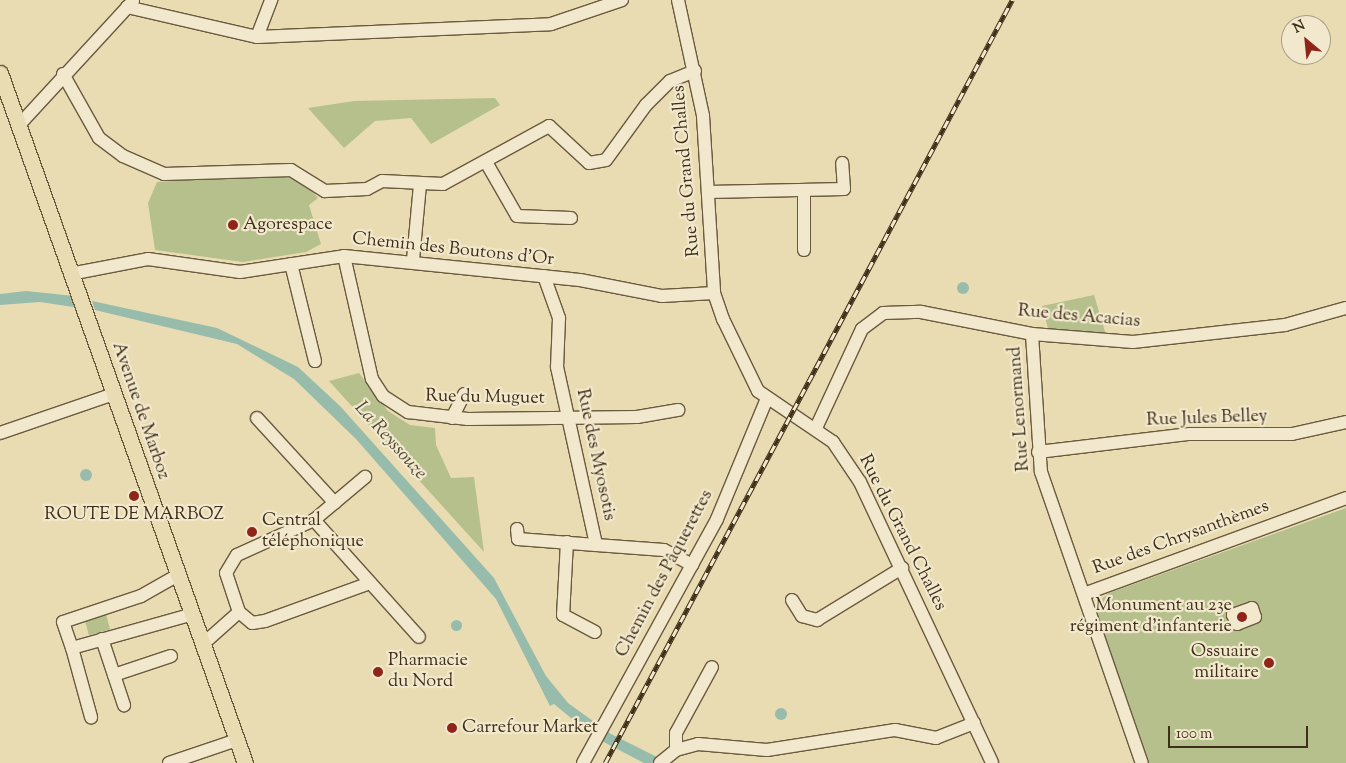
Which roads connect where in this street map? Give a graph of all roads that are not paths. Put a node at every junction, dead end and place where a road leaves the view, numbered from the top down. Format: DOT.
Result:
graph roads {
  1 [pos="271,0"];
  2 [pos="622,0"];
  3 [pos="678,0"];
  4 [pos="131,4"];
  5 [pos="257,37"];
  6 [pos="695,71"];
  7 [pos="0,73"];
  8 [pos="63,74"];
  9 [pos="20,124"];
  10 [pos="486,162"];
  11 [pos="842,164"];
  12 [pos="420,184"];
  13 [pos="804,190"];
  14 [pos="709,192"];
  15 [pos="572,218"];
  16 [pos="804,250"];
  17 [pos="344,256"];
  18 [pos="413,260"];
  19 [pos="291,264"];
  20 [pos="70,274"];
  21 [pos="544,276"];
  22 [pos="714,293"];
  23 [pos="1346,308"];
  24 [pos="1032,334"];
  25 [pos="315,361"];
  26 [pos="114,394"];
  27 [pos="464,394"];
  28 [pos="766,398"];
  29 [pos="678,410"];
  30 [pos="569,415"];
  31 [pos="257,418"];
  32 [pos="452,418"];
  33 [pos="1346,422"];
  34 [pos="816,428"];
  35 [pos="0,433"];
  36 [pos="1038,452"];
  37 [pos="365,478"];
  38 [pos="1346,498"];
  39 [pos="335,503"];
  40 [pos="314,520"];
  41 [pos="517,529"];
  42 [pos="567,542"];
  43 [pos="596,544"];
  44 [pos="692,565"];
  45 [pos="902,568"];
  46 [pos="178,574"];
  47 [pos="370,583"];
  48 [pos="1084,594"];
  49 [pos="792,600"];
  50 [pos="239,612"];
  51 [pos="193,614"];
  52 [pos="595,632"];
  53 [pos="419,637"];
  54 [pos="102,638"];
  55 [pos="203,644"];
  56 [pos="72,648"];
  57 [pos="171,656"];
  58 [pos="712,667"];
  59 [pos="114,675"];
  60 [pos="124,705"];
  61 [pos="91,717"];
  62 [pos="974,723"];
  63 [pos="237,740"];
  64 [pos="668,756"];
  65 [pos="170,763"];
  66 [pos="245,763"];
  67 [pos="583,763"];
  68 [pos="992,763"];
  69 [pos="1142,763"];
  1 -- 5 [label="street"];
  2 -- 5 [label="street"];
  3 -- 6 [label="street, Rue du Grand Challes"];
  4 -- 5 [label="street"];
  4 -- 8 [label="street"];
  6 -- 10 [label="street"];
  6 -- 14 [label="street, Rue du Grand Challes"];
  7 -- 9 [label="main road, Avenue de Marboz"];
  8 -- 9 [label="street"];
  8 -- 12 [label="street"];
  9 -- 20 [label="main road, Avenue de Marboz"];
  10 -- 12 [label="street"];
  10 -- 15 [label="street"];
  11 -- 13 [label="street"];
  12 -- 18 [label="street"];
  13 -- 14 [label="street"];
  13 -- 16 [label="street"];
  14 -- 22 [label="street, Rue du Grand Challes"];
  17 -- 18 [label="street, Chemin des Boutons d'Or"];
  17 -- 19 [label="street, Chemin des Boutons d'Or"];
  17 -- 32 [label="street, Rue du Muguet"];
  18 -- 21 [label="street, Chemin des Boutons d'Or"];
  19 -- 20 [label="street, Chemin des Boutons d'Or"];
  19 -- 25 [label="street"];
  20 -- 26 [label="main road, Avenue de Marboz"];
  21 -- 22 [label="street, Chemin des Boutons d'Or"];
  21 -- 30 [label="street, Rue des Myosotis"];
  22 -- 28 [label="street, Rue du Grand Challes"];
  23 -- 24 [label="street, Rue des Acacias"];
  24 -- 34 [label="street, Rue des Acacias"];
  24 -- 36 [label="street, Rue Lenormand"];
  26 -- 35 [label="street"];
  26 -- 46 [label="main road, Avenue de Marboz"];
  27 -- 32 [label="street"];
  28 -- 34 [label="street, Rue du Grand Challes"];
  28 -- 44 [label="street, Chemin des Pâquerettes"];
  29 -- 30 [label="street, Rue du Muguet"];
  30 -- 32 [label="street, Rue du Muguet"];
  30 -- 43 [label="street, Rue des Myosotis"];
  31 -- 39 [label="street"];
  33 -- 36 [label="street, Rue Jules Belley"];
  34 -- 45 [label="street, Rue du Grand Challes"];
  36 -- 48 [label="street, Rue Lenormand"];
  37 -- 39 [label="street"];
  38 -- 48 [label="street, Rue des Chrysanthèmes"];
  39 -- 40 [label="street"];
  40 -- 47 [label="street"];
  40 -- 50 [label="street"];
  41 -- 42 [label="street"];
  42 -- 43 [label="street"];
  42 -- 52 [label="street"];
  43 -- 44 [label="street, Rue des Myosotis"];
  44 -- 67 [label="street, Chemin des Pâquerettes"];
  45 -- 49 [label="street"];
  45 -- 62 [label="street, Rue du Grand Challes"];
  46 -- 51 [label="main road, Avenue de Marboz"];
  46 -- 56 [label="street"];
  47 -- 50 [label="street"];
  47 -- 53 [label="street"];
  48 -- 69 [label="street, Rue des Chrysanthèmes"];
  50 -- 55 [label="street"];
  51 -- 54 [label="street"];
  51 -- 55 [label="main road, Avenue de Marboz"];
  54 -- 56 [label="street"];
  54 -- 59 [label="street"];
  55 -- 63 [label="main road, Avenue de Marboz"];
  56 -- 61 [label="street"];
  57 -- 59 [label="street"];
  58 -- 64 [label="street"];
  59 -- 60 [label="street"];
  62 -- 64 [label="street"];
  62 -- 68 [label="street, Rue du Grand Challes"];
  63 -- 65 [label="street"];
  63 -- 66 [label="main road, Avenue de Marboz"];
}
